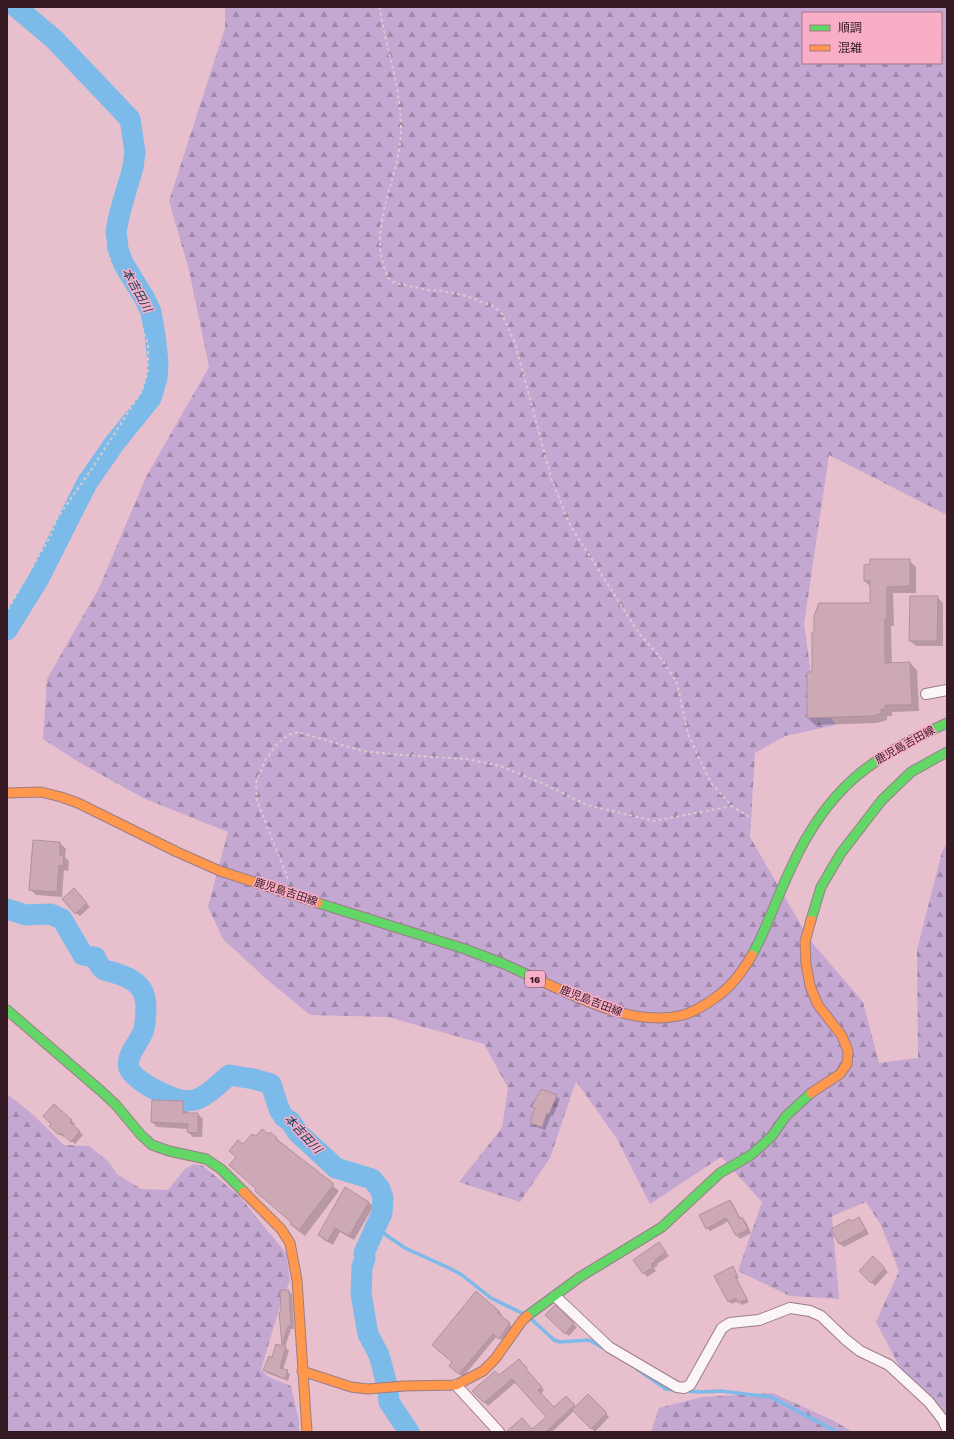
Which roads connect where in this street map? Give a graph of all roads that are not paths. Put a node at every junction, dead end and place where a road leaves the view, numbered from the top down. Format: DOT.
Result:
graph roads {
  1 [pos="947,690"];
  2 [pos="926,694"];
  3 [pos="947,723"];
  4 [pos="947,752"];
  5 [pos="7,793"];
  6 [pos="7,1010"];
  7 [pos="554,1296"];
  8 [pos="302,1371"];
  9 [pos="456,1385"];
  10 [pos="947,1429"];
  11 [pos="307,1432"];
  12 [pos="499,1432"];
  1 -- 2 [label="street"];
  3 -- 5 [label="street, 鹿児島吉田線 / 16"];
  4 -- 7 [label="street"];
  6 -- 8 [label="street"];
  7 -- 9 [label="street"];
  7 -- 10 [label="street"];
  8 -- 9 [label="street"];
  8 -- 11 [label="street"];
  9 -- 12 [label="street"];
}
